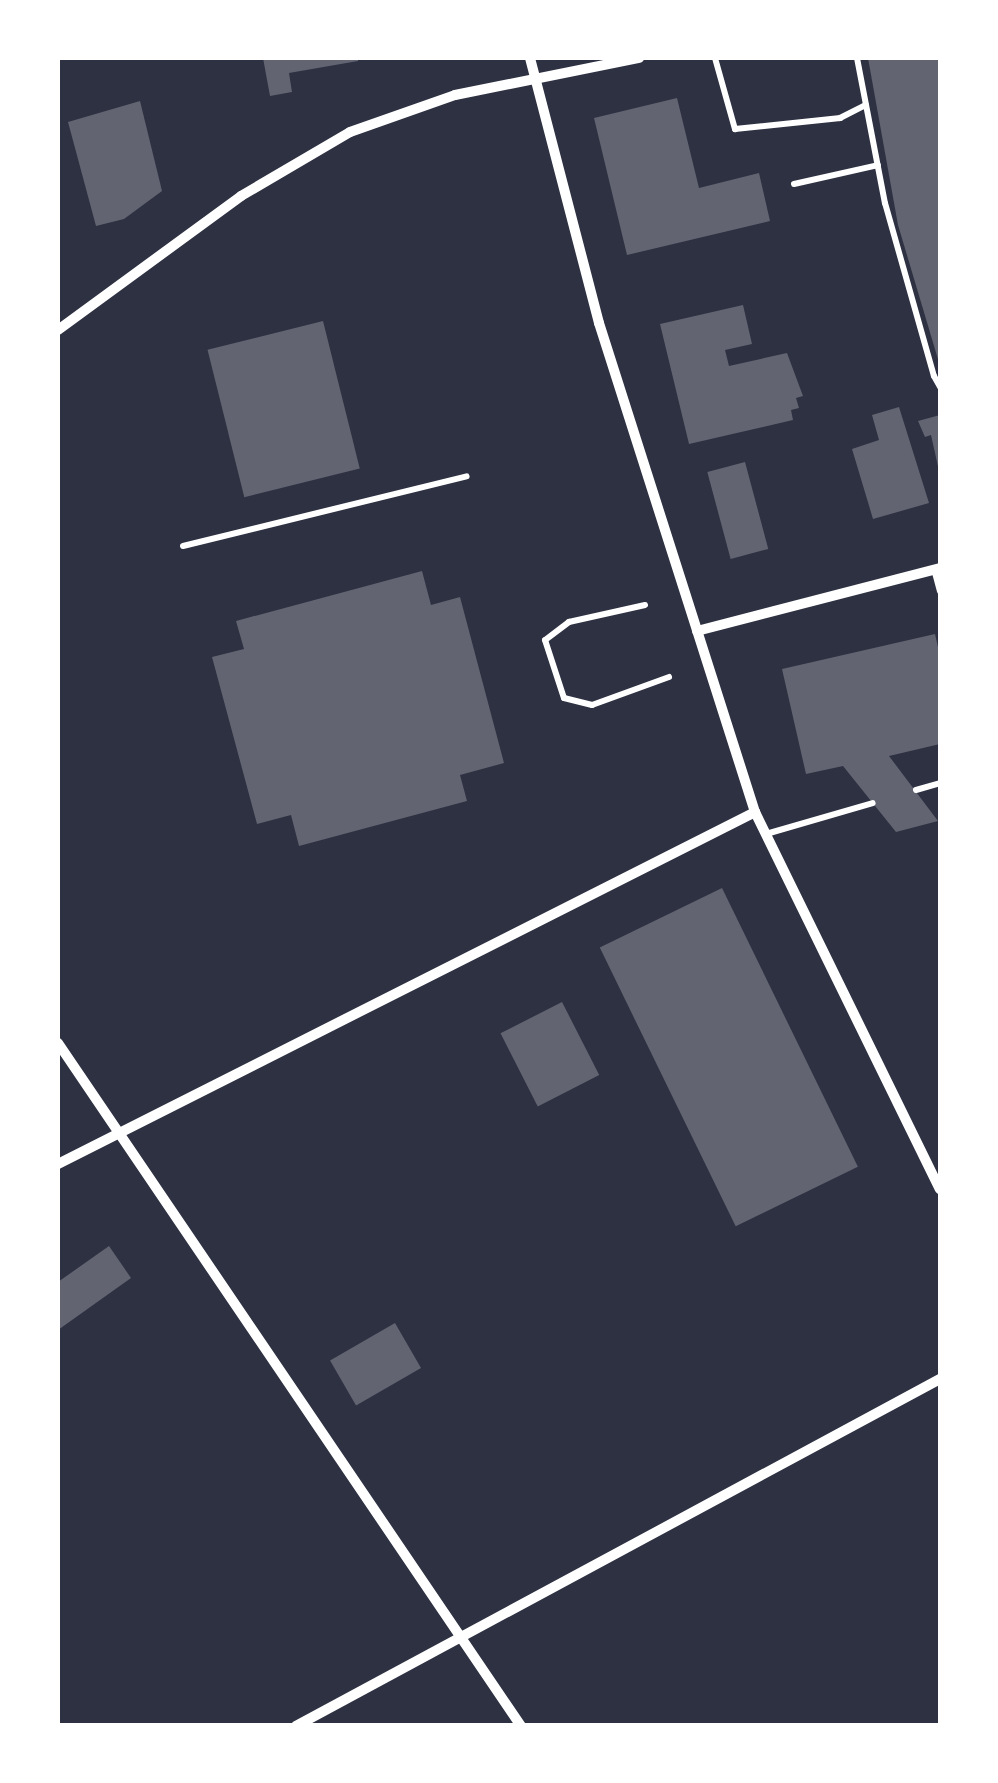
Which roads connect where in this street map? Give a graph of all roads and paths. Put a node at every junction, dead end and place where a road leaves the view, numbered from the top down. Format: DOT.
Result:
graph roads {
  1 [pos="530,58"];
  2 [pos="639,58"];
  3 [pos="715,58"];
  4 [pos="857,58"];
  5 [pos="534,78"];
  6 [pos="866,105"];
  7 [pos="878,165"];
  8 [pos="794,184"];
  9 [pos="58,330"];
  10 [pos="940,386"];
  11 [pos="467,476"];
  12 [pos="184,546"];
  13 [pos="938,568"];
  14 [pos="940,591"];
  15 [pos="646,605"];
  16 [pos="697,631"];
  17 [pos="669,677"];
  18 [pos="940,783"];
  19 [pos="916,790"];
  20 [pos="873,803"];
  21 [pos="754,812"];
  22 [pos="765,834"];
  23 [pos="58,1042"];
  24 [pos="116,1132"];
  25 [pos="58,1164"];
  26 [pos="940,1189"];
  27 [pos="940,1380"];
  28 [pos="461,1638"];
  29 [pos="296,1726"];
  30 [pos="521,1726"];
  1 -- 5 [label="street"];
  2 -- 5 [label="street"];
  3 -- 6 [label="lane"];
  4 -- 6 [label="lane"];
  5 -- 9 [label="street"];
  5 -- 16 [label="street"];
  6 -- 7 [label="lane"];
  7 -- 8 [label="lane"];
  7 -- 10 [label="lane"];
  11 -- 12 [label="path"];
  13 -- 14 [label="lane"];
  13 -- 16 [label="street"];
  15 -- 17 [label="path"];
  16 -- 21 [label="street"];
  18 -- 19 [label="lane"];
  20 -- 22 [label="lane"];
  21 -- 22 [label="street"];
  21 -- 24 [label="street"];
  22 -- 26 [label="street"];
  23 -- 24 [label="street"];
  24 -- 25 [label="street"];
  24 -- 28 [label="street"];
  27 -- 28 [label="street"];
  28 -- 29 [label="street"];
  28 -- 30 [label="street"];
}
